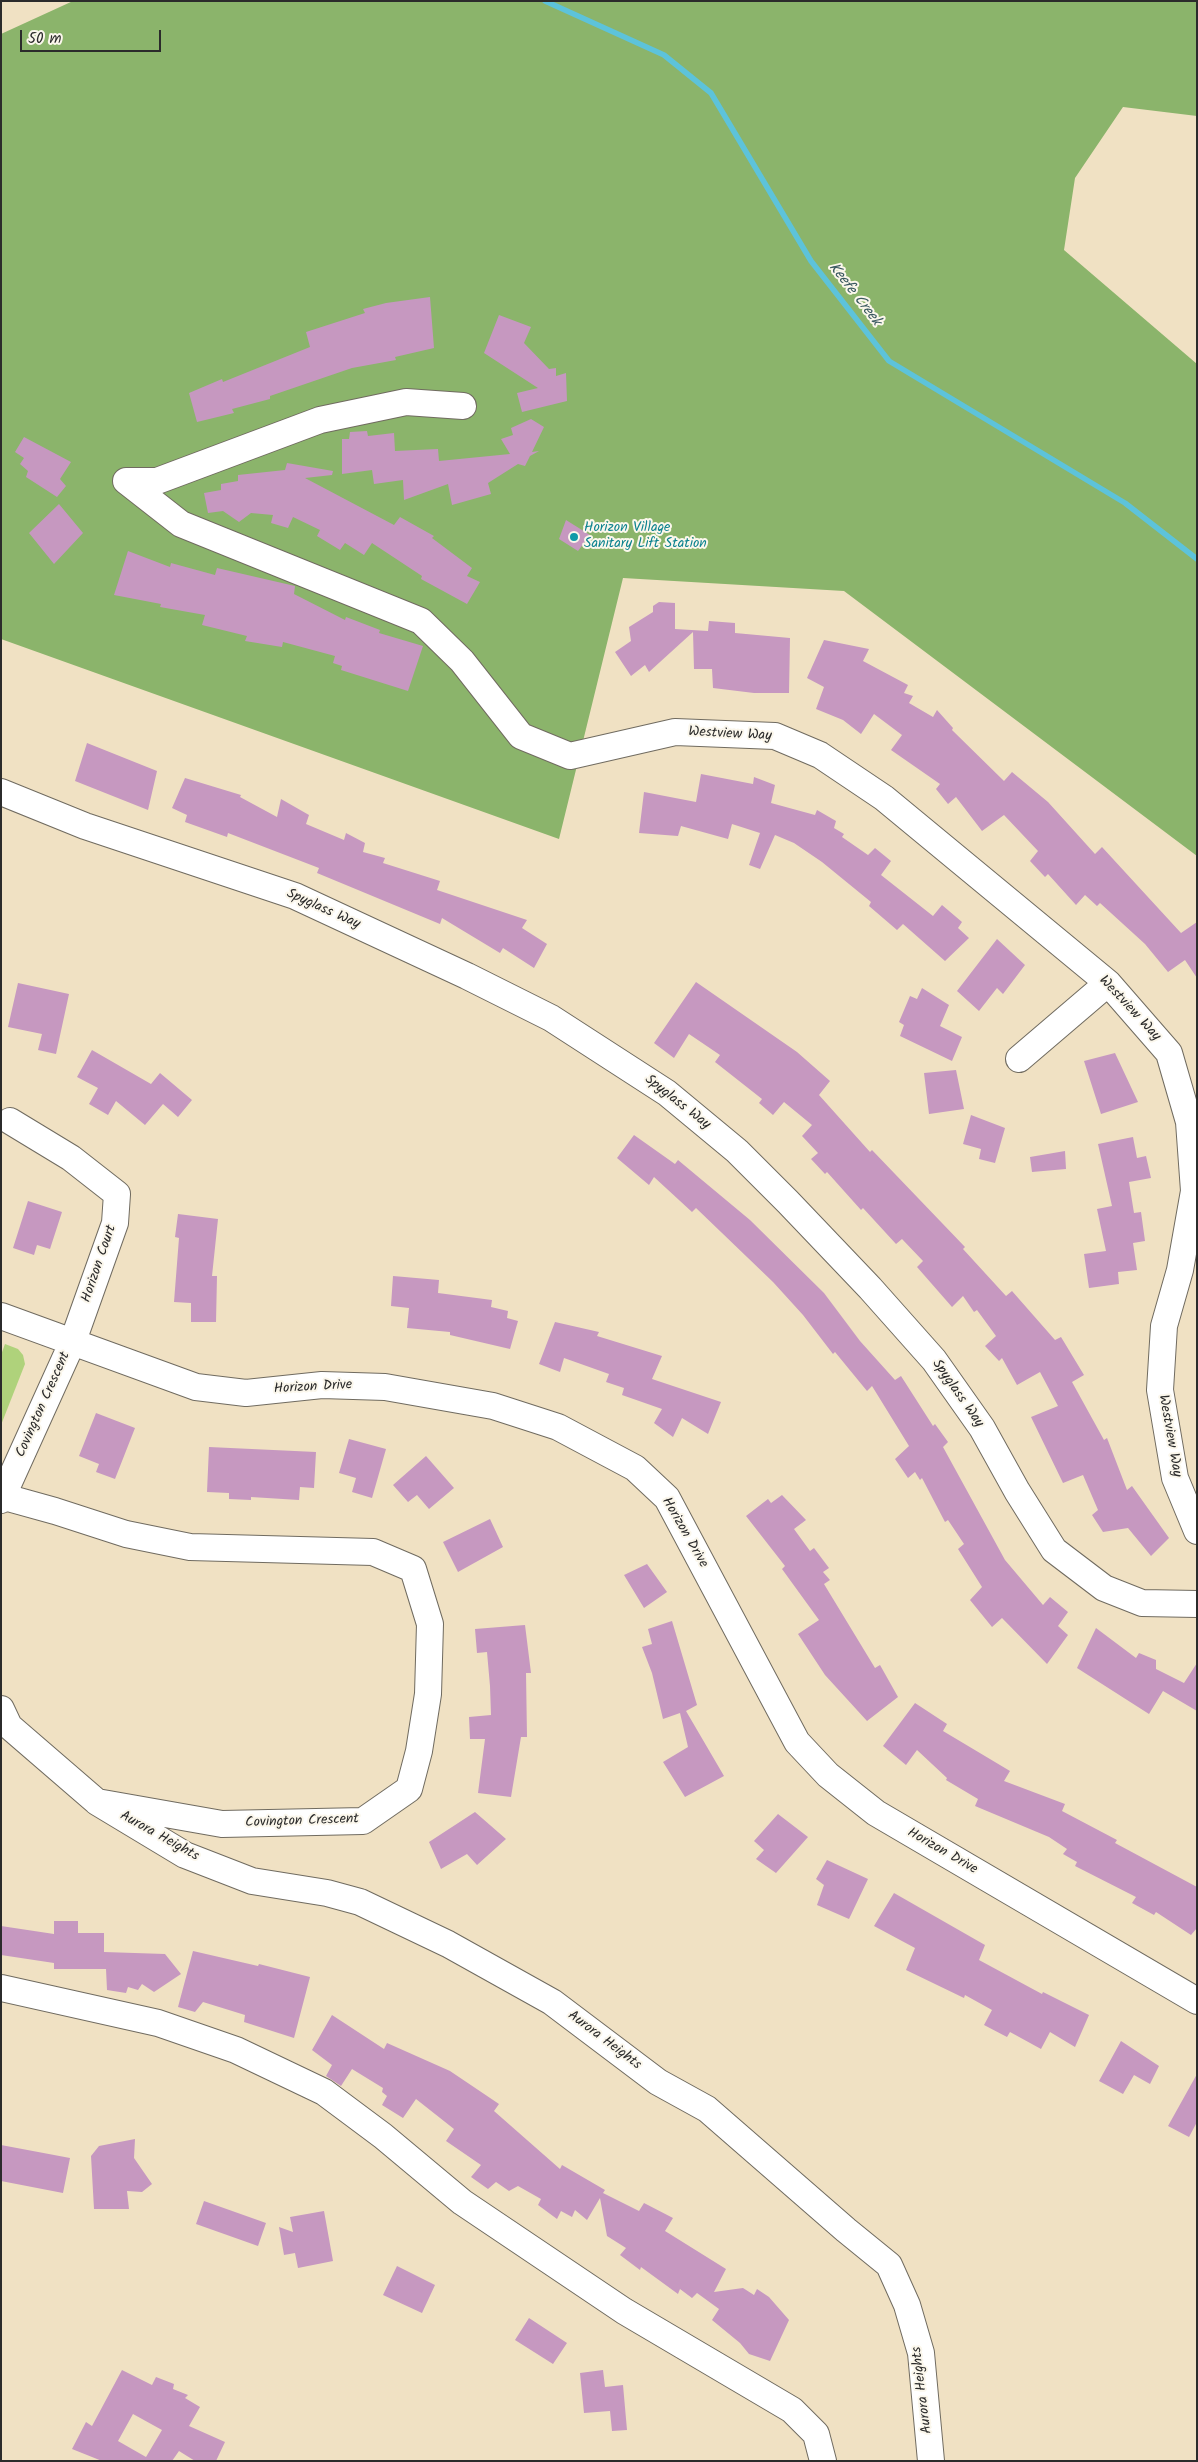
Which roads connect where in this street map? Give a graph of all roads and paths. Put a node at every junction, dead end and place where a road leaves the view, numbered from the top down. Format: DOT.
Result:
graph roads {
  1 [pos="463,406"];
  2 [pos="1,792"];
  3 [pos="1108,983"];
  4 [pos="1019,1059"];
  5 [pos="10,1121"];
  6 [pos="1,1316"];
  7 [pos="73,1341"];
  8 [pos="2,1498"];
  9 [pos="1197,1531"];
  10 [pos="1197,1604"];
  11 [pos="1,1709"];
  12 [pos="97,1802"];
  13 [pos="1,1988"];
  14 [pos="1197,2001"];
  15 [pos="822,2461"];
  16 [pos="931,2461"];
  1 -- 3 [label="street, Westview Way"];
  2 -- 10 [label="street, Spyglass Way"];
  3 -- 4 [label="street"];
  3 -- 9 [label="street, Westview Way"];
  5 -- 7 [label="street, Horizon Court"];
  6 -- 7 [label="street, Horizon Drive"];
  7 -- 8 [label="street, Covington Crescent"];
  7 -- 14 [label="street, Horizon Drive"];
  8 -- 12 [label="street, Covington Crescent"];
  11 -- 12 [label="street"];
  12 -- 16 [label="street, Aurora Heights"];
  13 -- 15 [label="street"];
}
